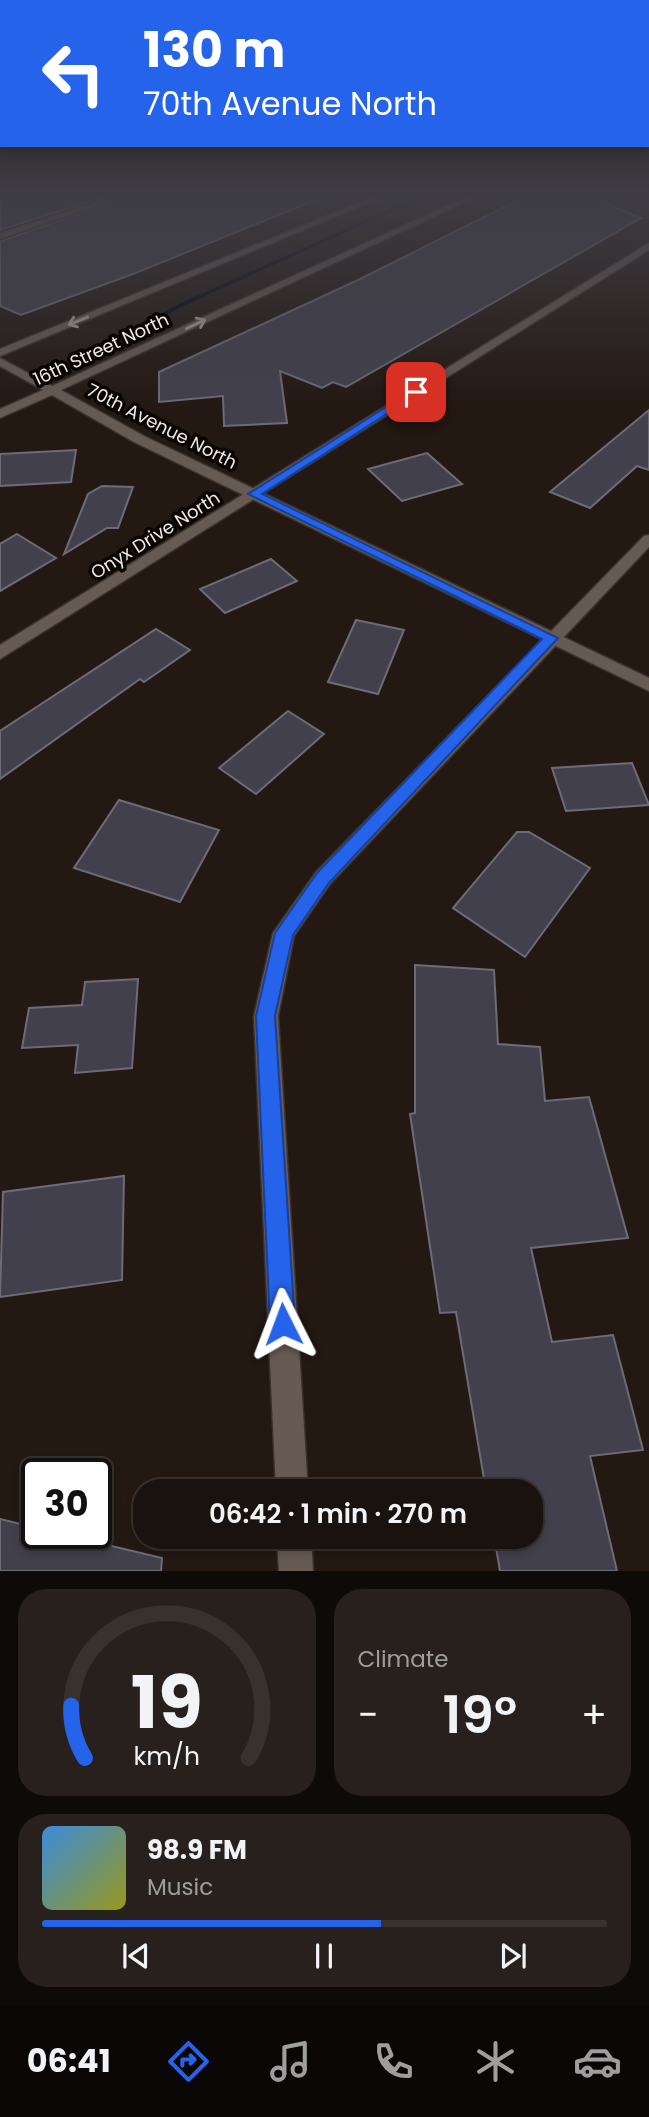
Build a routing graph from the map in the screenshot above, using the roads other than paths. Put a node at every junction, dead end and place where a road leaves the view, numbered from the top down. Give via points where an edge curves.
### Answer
1 (213, 265) edge
2 (323, 265) edge
3 (618, 265) edge
4 (0, 353) edge
5 (0, 362) edge
6 (52, 390) junction
7 (0, 414) edge
8 (253, 494) junction
9 (649, 540) edge
10 (551, 638) junction
11 (0, 653) edge
12 (649, 685) edge
13 (291, 1479) edge
14 (295, 1549) edge
15 (296, 1571) edge

1 -> 4 street, 16th Street North
6 -> 2 street, 16th Street North
3 - 8 street, Onyx Drive North
5 - 6 street, 70th Avenue North
6 - 7 street, 16th Street North
6 - 8 street, 70th Avenue North via 139,439
8 - 10 street, 70th Avenue North
8 - 11 street, Onyx Drive North
9 - 10 street
10 - 12 street, 70th Avenue North
10 - 13 street via 323,878 284,933 266,1016
14 - 15 street

